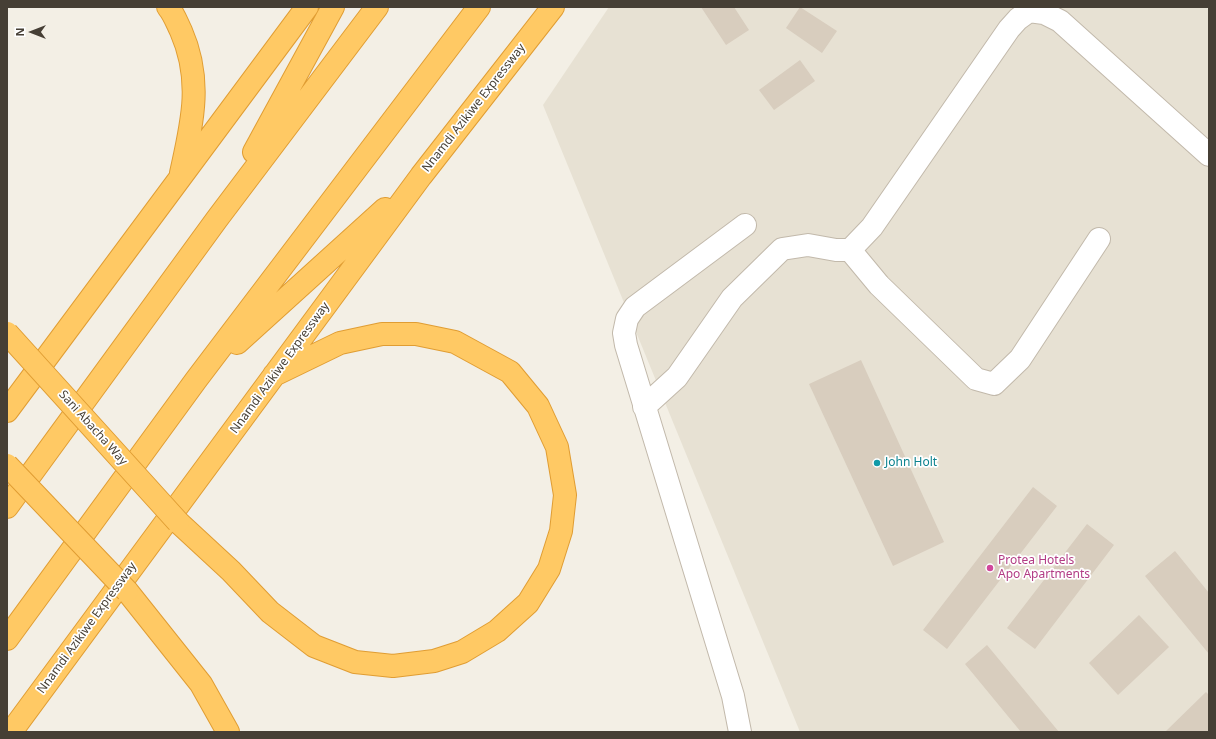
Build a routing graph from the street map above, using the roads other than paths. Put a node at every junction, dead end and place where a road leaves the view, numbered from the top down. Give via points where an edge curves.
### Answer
1 (168, 7) edge
2 (307, 7) edge
3 (334, 7) edge
4 (377, 7) edge
5 (479, 7) edge
6 (553, 7) edge
7 (1209, 154) edge
8 (421, 176) junction
9 (180, 180) junction
10 (217, 219) junction
11 (745, 225) dead end
12 (1099, 238) dead end
13 (850, 250) junction
14 (7, 333) edge
15 (274, 375) junction
16 (196, 380) junction
17 (644, 407) junction
18 (7, 411) edge
19 (7, 465) edge
20 (7, 507) edge
21 (7, 639) edge
22 (11, 732) edge
23 (228, 732) edge
24 (740, 732) edge

1 - 9 highway via 186,42 194,73 194,111
2 - 9 highway
3 - 10 highway
4 - 10 highway
5 - 16 highway
6 - 8 highway, Nnamdi Azikiwe Expressway
7 - 13 street via 1060,21 1044,13 1029,11 1009,29 872,227
8 - 15 highway, Nnamdi Azikiwe Expressway
8 - 16 highway
9 - 18 highway
10 - 20 highway
11 - 17 street via 631,312 624,333
12 - 13 street via 1020,359 994,384 976,379 879,285
13 - 17 street via 808,244 782,250 732,298 677,377
14 - 15 highway, Sani Abacha Way, bridge via 178,522 231,571 270,612 314,646 355,662 393,666 434,661 462,652 497,630 528,603 549,569 562,531 565,495 554,440 538,406 510,372 454,342 416,334 382,334 340,343
15 - 22 highway, Nnamdi Azikiwe Expressway
16 - 21 highway
17 - 24 street via 733,696
19 - 23 highway, bridge via 127,591 201,684

